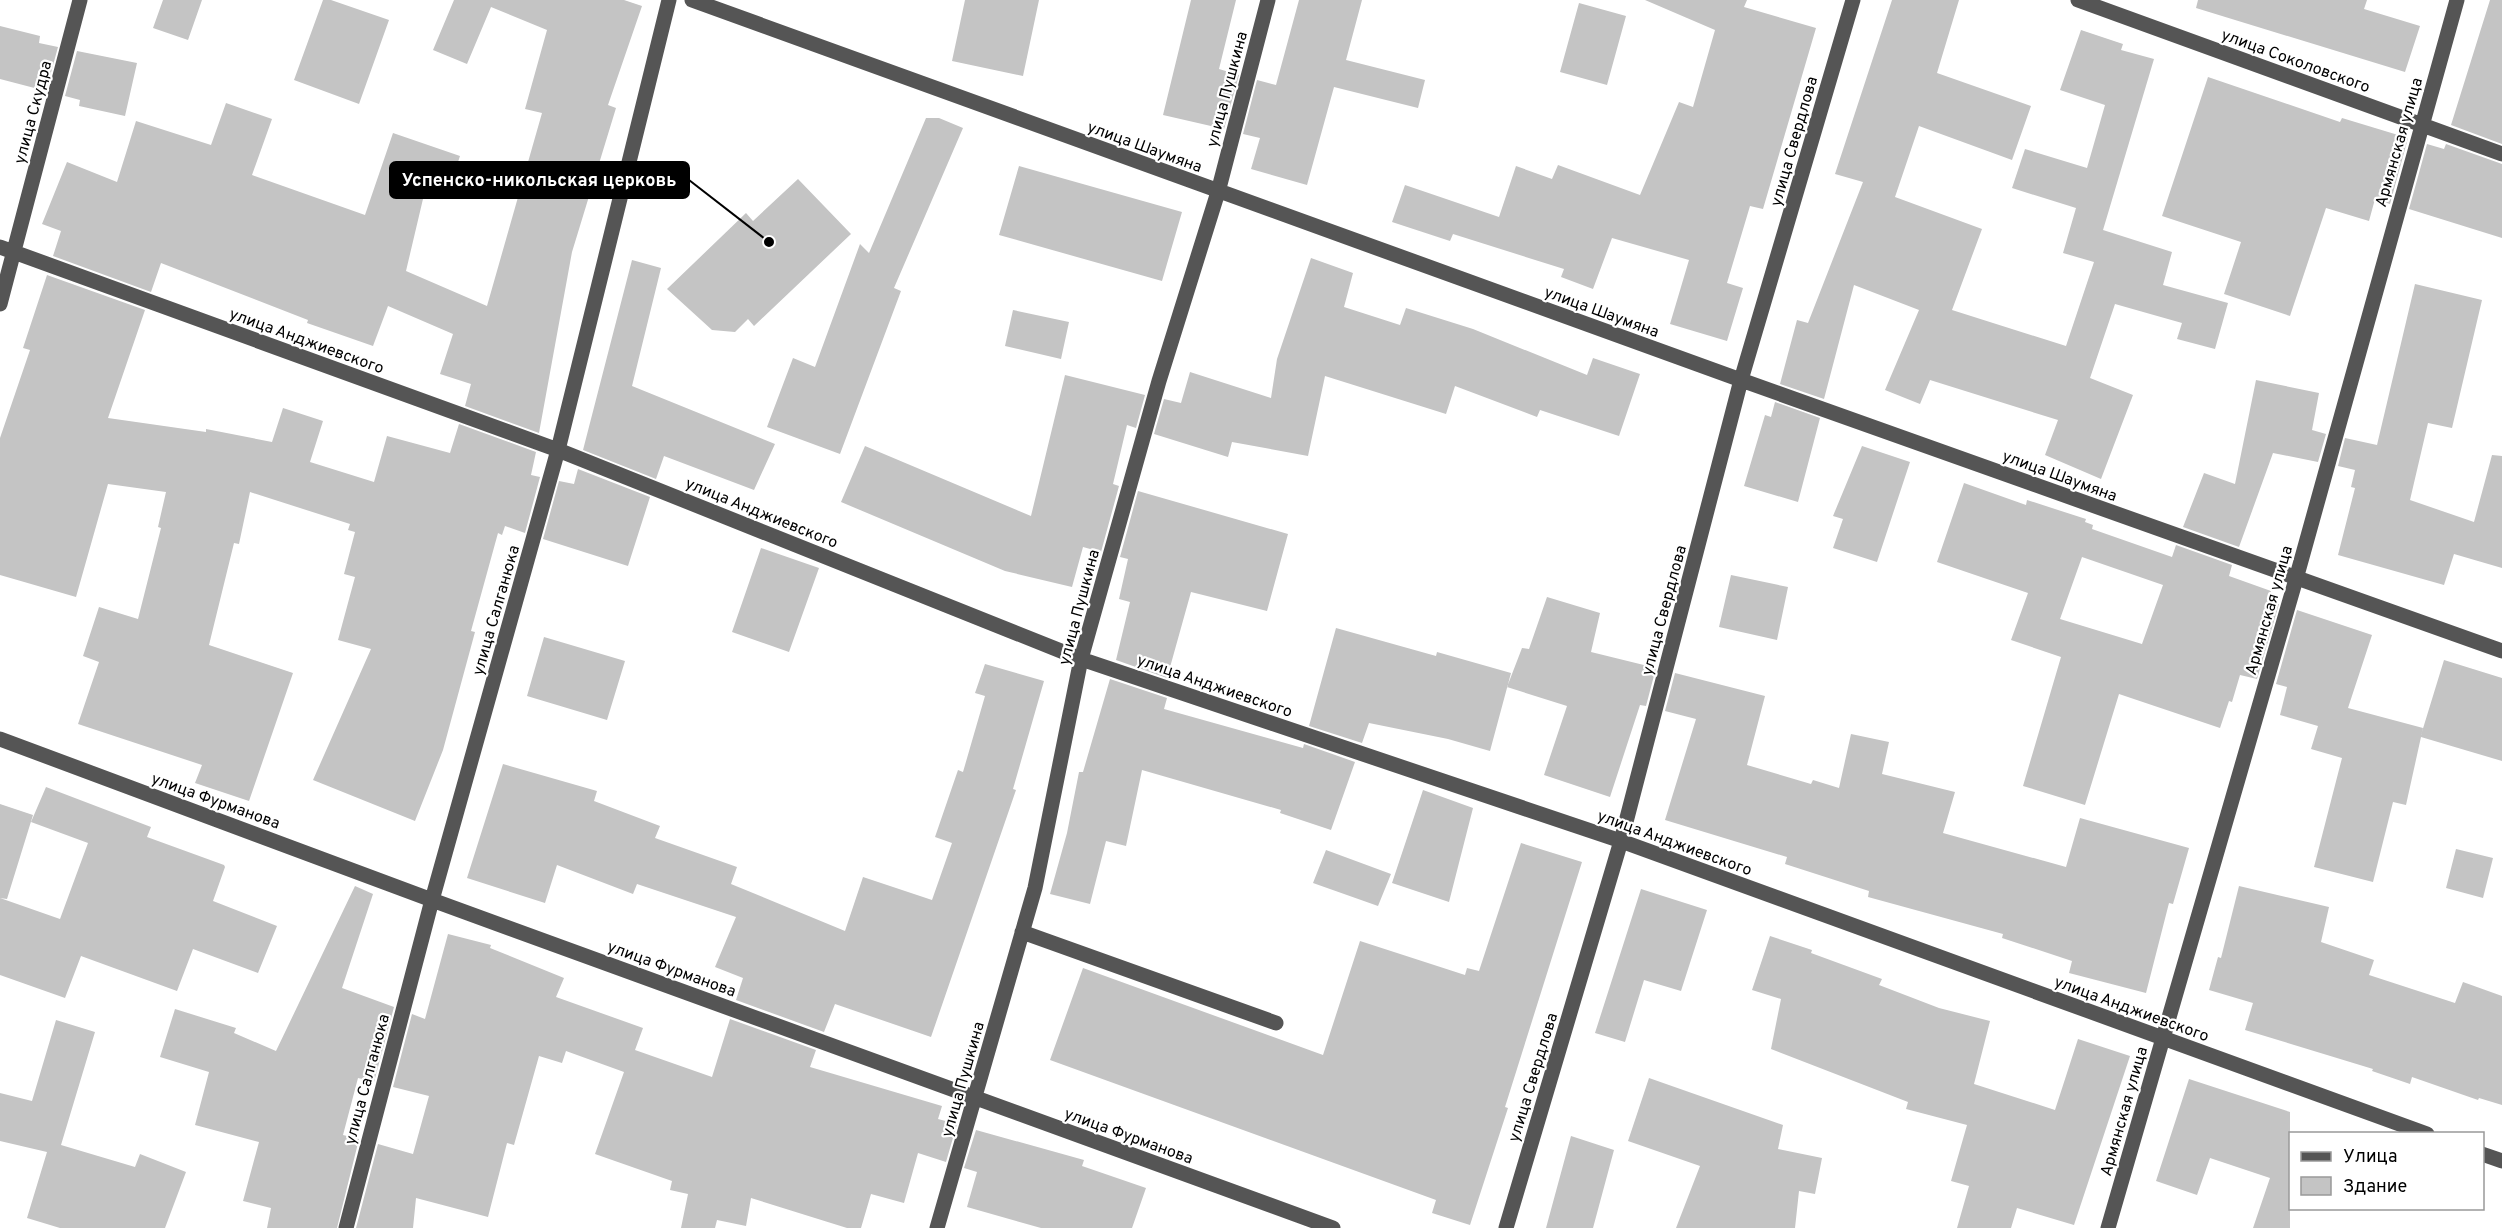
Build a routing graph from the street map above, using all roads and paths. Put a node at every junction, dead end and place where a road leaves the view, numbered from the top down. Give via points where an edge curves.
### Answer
1 (80, 0) edge
2 (669, 0) edge
3 (692, 0) edge
4 (1268, 0) edge
5 (1853, 0) edge
6 (2078, 0) edge
7 (2457, 0) edge
8 (2421, 124) junction
9 (2502, 154) edge
10 (1218, 192) junction
11 (7, 250) edge
12 (0, 304) edge
13 (1742, 380) junction
14 (558, 450) junction
15 (2296, 579) junction
16 (2502, 651) edge
17 (1081, 659) junction
18 (0, 739) edge
19 (1621, 841) junction
20 (432, 900) junction
21 (1022, 932) junction
22 (1276, 1023) dead end
23 (2163, 1038) junction
24 (976, 1098) junction
25 (2422, 1132) edge
26 (2484, 1155) edge
27 (2502, 1161) edge
28 (346, 1228) edge
29 (938, 1228) edge
30 (1333, 1228) edge
31 (1506, 1228) edge
32 (2108, 1228) edge

1 - 11 street, улица Скудра
2 - 14 street, улица Салганюка
3 - 10 street, улица Шаумяна
4 - 10 street, улица Пушкина
5 - 13 street, улица Свердлова
6 - 8 street, улица Соколовского
7 - 8 street, Армянская улица
8 - 9 street, улица Соколовского
8 - 15 street, Армянская улица
10 - 13 street, улица Шаумяна
10 - 17 street, улица Пушкина via 1159,381
11 - 12 street, улица Скудра
11 - 14 street, улица Анджиевского
13 - 15 street, улица Шаумяна
13 - 19 street, улица Свердлова
14 - 17 street, улица Анджиевского
14 - 20 street, улица Салганюка
15 - 16 street, улица Шаумяна
15 - 23 street, Армянская улица
17 - 19 street, улица Анджиевского
17 - 21 street, улица Пушкина via 1035,888
18 - 20 street, улица Фурманова
19 - 23 street, улица Анджиевского
19 - 31 street, улица Свердлова
20 - 24 street, улица Фурманова
20 - 28 street, улица Салганюка
21 - 22 street
21 - 24 street, улица Пушкина
23 - 25 street, улица Анджиевского
23 - 32 street, Армянская улица
24 - 29 street, улица Пушкина
24 - 30 street, улица Фурманова
26 - 27 street

